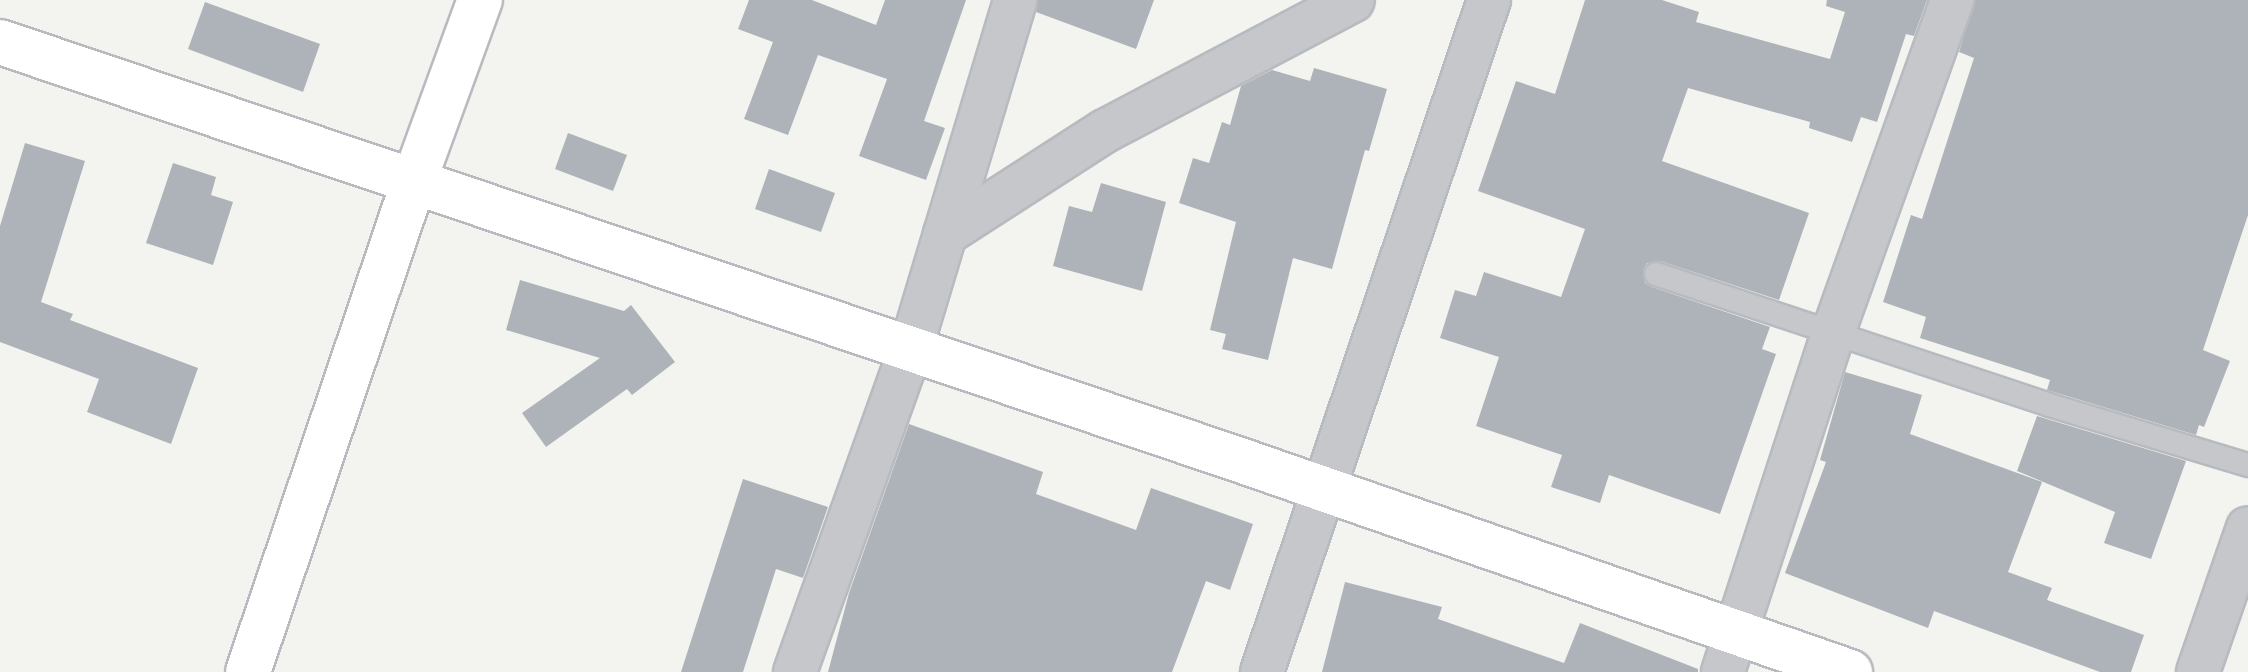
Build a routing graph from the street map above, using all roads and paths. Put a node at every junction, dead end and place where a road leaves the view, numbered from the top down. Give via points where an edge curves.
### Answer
1 (480, 0) edge
2 (1015, 0) edge
3 (1353, 0) edge
4 (1489, 0) edge
5 (1952, 0) edge
6 (0, 42) edge
7 (414, 181) junction
8 (945, 234) junction
9 (1656, 274) dead end
10 (1833, 333) junction
11 (910, 351) junction
12 (2248, 465) edge
13 (1323, 491) junction
14 (2248, 528) edge
15 (1730, 652) edge
16 (248, 672) edge
17 (795, 672) edge
18 (1262, 672) edge
19 (1850, 672) edge
20 (2198, 672) edge

1 - 7 street
2 - 8 street
3 - 8 street via 1105,131
4 - 13 street
5 - 10 street
6 - 7 street
7 - 11 street
7 - 16 street
8 - 11 street
9 - 10 lane
10 - 12 lane
10 - 15 street
11 - 13 street
11 - 17 street
13 - 15 street
13 - 18 street
14 - 20 street
15 - 19 street

